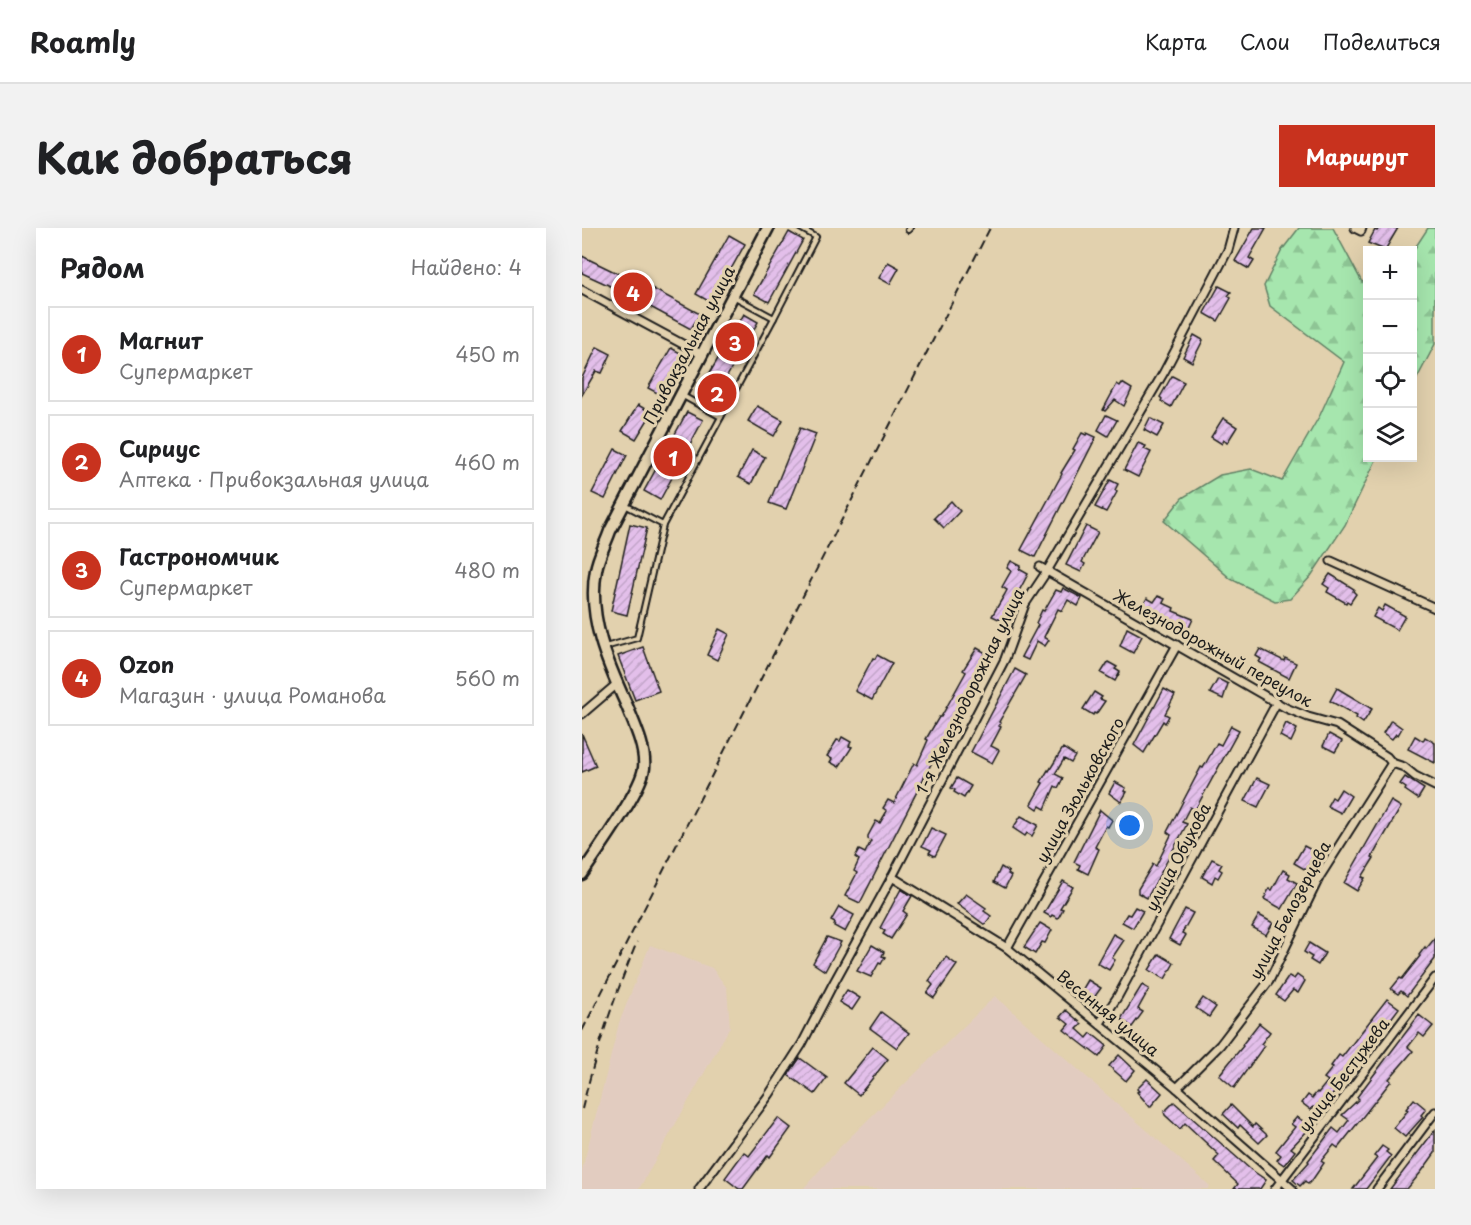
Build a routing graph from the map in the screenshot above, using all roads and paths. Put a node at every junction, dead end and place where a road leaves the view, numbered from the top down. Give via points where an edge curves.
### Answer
1 (768, 228) edge
2 (800, 228) edge
3 (1234, 228) edge
4 (1355, 228) edge
5 (1362, 228) edge
6 (582, 290) edge
7 (732, 296) junction
8 (774, 318) junction
9 (701, 354) junction
10 (680, 394) junction
11 (721, 417) junction
12 (624, 505) junction
13 (663, 525) junction
14 (1331, 561) dead end
15 (1040, 567) dead end
16 (1047, 571) junction
17 (1435, 608) edge
18 (1176, 645) junction
19 (603, 647) junction
20 (617, 684) junction
21 (1277, 702) junction
22 (582, 714) edge
23 (1392, 763) junction
24 (1435, 786) edge
25 (582, 874) edge
26 (892, 877) junction
27 (1007, 948) junction
28 (1435, 978) edge
29 (1100, 1023) junction
30 (1177, 1088) junction
31 (1435, 1112) edge
32 (1282, 1181) junction
33 (699, 1189) edge
34 (1275, 1189) edge
35 (1292, 1189) edge
36 (1377, 1189) edge

1 - 7 main road, Привокзальная улица
2 - 8 lane via 816,237
3 - 16 street, 1-я Железнодорожная улица via 1228,250 1164,372
4 - 5 street
6 - 9 street
7 - 8 lane
7 - 9 main road, Привокзальная улица
8 - 11 lane
9 - 10 main road, Привокзальная улица
10 - 11 lane
10 - 12 main road, Привокзальная улица
11 - 13 lane
12 - 13 lane
12 - 19 main road, Привокзальная улица via 596,569 595,601
13 - 19 lane via 637,638
14 - 17 street
15 - 16 street, Железнодорожный переулок
16 - 18 street, Железнодорожный переулок
16 - 26 street, 1-я Железнодорожная улица via 1025,604 1005,659
18 - 21 street, Железнодорожный переулок
18 - 27 street, улица Зюльковского
19 - 20 main road, Привокзальная улица
20 - 22 street
20 - 25 main road, Привокзальная улица via 640,737 644,767 634,792
21 - 23 street, Железнодорожный переулок via 1337,725
21 - 29 street, улица Обухова
23 - 24 street, Железнодорожный переулок
23 - 30 street, улица Белозерцева via 1320,876 1269,981 1220,1045
26 - 27 street, Весенняя улица
26 - 33 street, 1-я Железнодорожная улица via 793,1059
27 - 29 street, Весенняя улица
28 - 32 street, улица Бестужева
29 - 30 street, Весенняя улица
30 - 32 street, Весенняя улица
31 - 36 street
32 - 34 street, улица Бестужева
32 - 35 street, Весенняя улица

